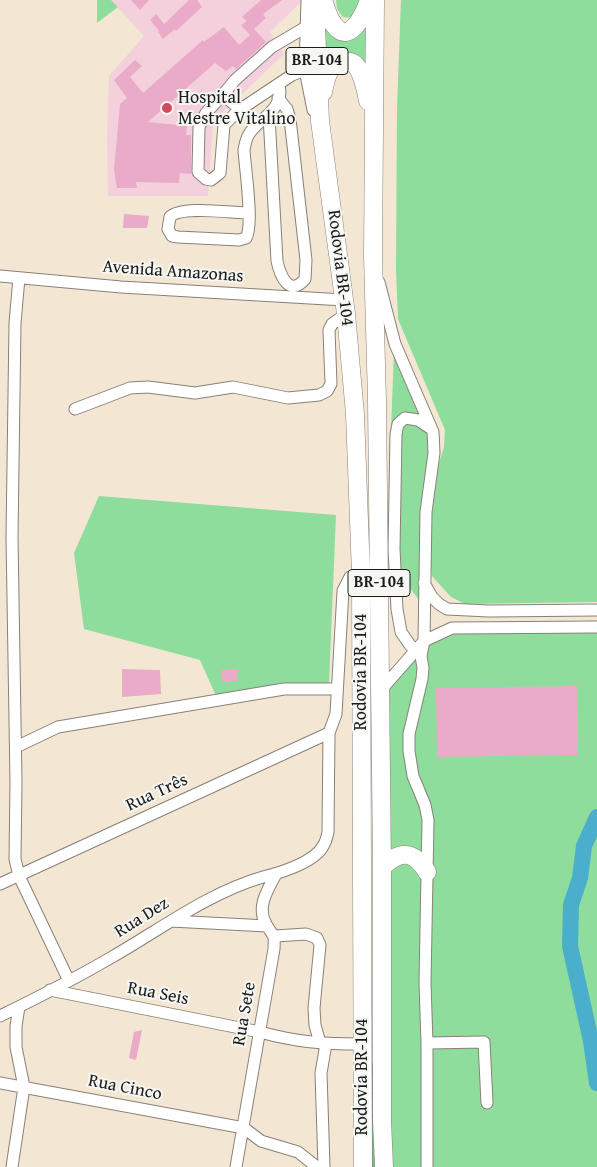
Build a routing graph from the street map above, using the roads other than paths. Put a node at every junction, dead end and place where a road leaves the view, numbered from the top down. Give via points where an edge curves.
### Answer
1 (307, 0) edge
2 (318, 0) edge
3 (323, 0) edge
4 (369, 0) edge
5 (375, 0) edge
6 (306, 27) junction
7 (305, 70) junction
8 (278, 85) junction
9 (226, 91) junction
10 (278, 98) junction
11 (241, 108) junction
12 (206, 114) junction
13 (269, 116) junction
14 (320, 121) junction
15 (374, 124) junction
16 (224, 125) junction
17 (322, 141) junction
18 (249, 214) junction
19 (373, 256) junction
20 (0, 276) edge
21 (19, 278) junction
22 (345, 307) junction
23 (75, 409) dead end
24 (431, 429) junction
25 (361, 574) junction
26 (424, 582) junction
27 (597, 610) edge
28 (597, 627) edge
29 (424, 641) junction
30 (418, 654) junction
31 (337, 689) junction
32 (379, 692) junction
33 (329, 733) junction
34 (16, 746) junction
35 (382, 867) junction
36 (427, 872) junction
37 (276, 874) junction
38 (19, 876) junction
39 (0, 884) edge
40 (172, 921) junction
41 (267, 926) junction
42 (275, 936) junction
43 (69, 981) junction
44 (50, 990) junction
45 (19, 1007) junction
46 (0, 1016) edge
47 (260, 1032) junction
48 (427, 1043) junction
49 (323, 1044) junction
50 (361, 1044) junction
51 (0, 1083) edge
52 (24, 1087) junction
53 (487, 1103) dead end
54 (244, 1128) junction
55 (12, 1167) edge
56 (236, 1167) edge
57 (317, 1167) edge
58 (324, 1167) edge
59 (363, 1167) edge
60 (384, 1167) edge
61 (427, 1167) edge

1 - 6 street
2 - 14 highway, Rodovia BR-104 / BR-104
3 - 4 highway via 333,25 344,32 356,26
5 - 15 highway, Rodovia BR-104 / BR-104
6 - 7 street
6 - 9 street via 272,47
7 - 8 street
7 - 17 street
8 - 10 street
8 - 11 street
9 - 11 street via 228,99
9 - 12 street
10 - 13 street
10 - 13 street via 287,109 290,120 306,260 305,279 296,286 285,282 277,260
11 - 16 street
12 - 16 street
12 - 16 street via 199,127 198,168 206,179 220,173
13 - 18 street via 248,135 245,145
14 - 15 highway via 329,71 336,64 348,61 356,65 360,74
14 - 17 highway, Rodovia BR-104 / BR-104
15 - 19 highway, Rodovia BR-104 / BR-104
17 - 22 highway, Rodovia BR-104 / BR-104
18 - 18 street via 249,232 242,240 178,237 172,236 168,229 170,217 177,212
19 - 24 street via 391,330
19 - 32 highway, Rodovia BR-104 / BR-104
20 - 21 street, Avenida Amazonas
21 - 22 street, Avenida Amazonas
21 - 34 street via 15,323 12,537
22 - 23 street via 329,330 331,384 319,395 288,398 234,387 195,392 138,387 120,390
22 - 25 highway, Rodovia BR-104 / BR-104 via 355,414
24 - 26 street via 435,446 426,512
24 - 30 street via 422,422 405,418 398,424 396,434 394,525 397,609 401,632
25 - 31 street via 350,577 343,591
25 - 50 highway, Rodovia BR-104 / BR-104
26 - 27 street via 432,597 447,609
26 - 29 street
28 - 29 street via 452,628
29 - 30 street
30 - 32 street
30 - 36 street via 423,668 422,679 409,734 409,751 413,776 426,811
31 - 33 street via 336,714
31 - 34 street via 284,690 58,727
32 - 35 highway, Rodovia BR-104 / BR-104
33 - 37 street, Rua Dez via 328,832 323,847 307,860
33 - 38 street, Rua Três
34 - 38 street via 14,858
35 - 36 highway via 395,856 406,854 419,861
35 - 60 highway, Rodovia BR-104 / BR-104
36 - 48 street
37 - 40 street, Rua Dez via 236,886
37 - 41 street via 262,904
38 - 39 street, Rua Três
38 - 43 street
40 - 41 street
40 - 43 street, Rua Dez
41 - 42 street
42 - 47 street, Rua Sete
42 - 49 street via 306,934 318,938 320,956 314,1008 315,1025
43 - 44 street, Rua Dez
44 - 45 street, Rua Dez
44 - 47 street, Rua Seis
45 - 46 street, Rua Dez
45 - 52 street via 16,1047
47 - 49 street, Rua Seis
47 - 54 street, Rua Sete
48 - 53 street via 484,1042
48 - 61 street
49 - 50 street, Rua Seis
49 - 58 street via 320,1073
50 - 59 highway, Rodovia BR-104 / BR-104
51 - 52 street, Rua Cinco
52 - 54 street, Rua Cinco
52 - 55 street
54 - 56 street, Rua Sete
54 - 57 street via 260,1141 298,1152

